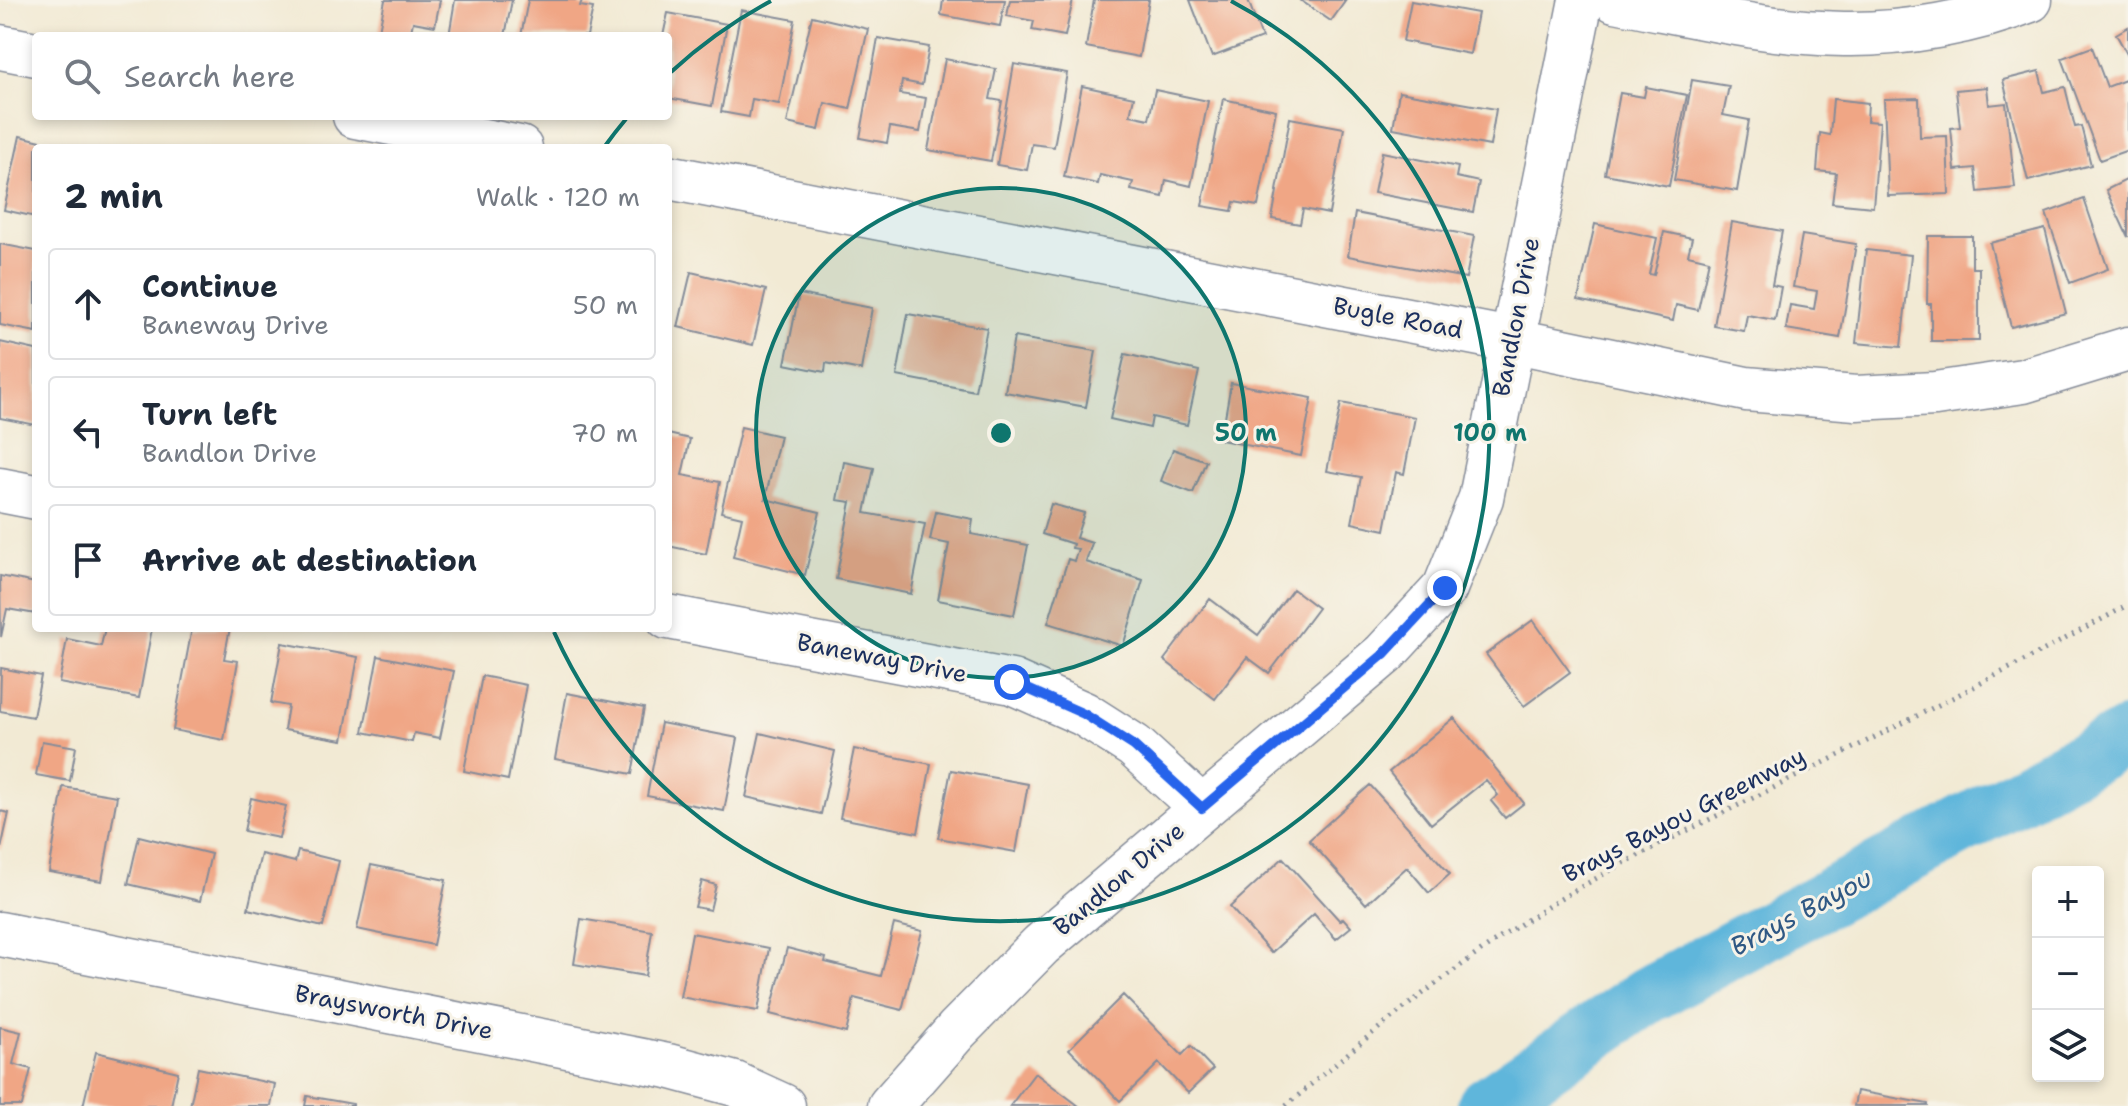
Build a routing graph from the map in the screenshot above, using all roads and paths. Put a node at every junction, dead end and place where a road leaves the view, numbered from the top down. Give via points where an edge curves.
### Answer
1 (1581, 0) edge
2 (1615, 0) edge
3 (2030, 0) edge
4 (0, 47) edge
5 (32, 53) edge
6 (376, 120) edge
7 (499, 144) edge
8 (672, 178) edge
9 (1511, 340) junction
10 (2128, 349) edge
11 (0, 490) edge
12 (32, 496) edge
13 (2128, 605) edge
14 (672, 618) edge
15 (1202, 808) junction
16 (0, 934) edge
17 (783, 1106) edge
18 (890, 1106) edge
19 (1286, 1106) edge

1 - 9 street, Bandlon Drive
2 - 3 street via 1761,28 1846,34 1924,28
4 - 5 street
6 - 7 street
8 - 9 street, Bugle Road
9 - 10 street, Bugle Road via 1746,389 1856,398 1935,394 2023,381
9 - 15 street, Bandlon Drive via 1481,498 1445,588 1384,654
11 - 12 street
13 - 19 path, Brays Bayou Greenway via 1552,904 1415,999
14 - 15 street, Baneway Drive via 1012,682 1084,714 1134,746
15 - 18 street, Bandlon Drive via 1041,945
16 - 17 street, Braysworth Drive via 668,1066 735,1084

